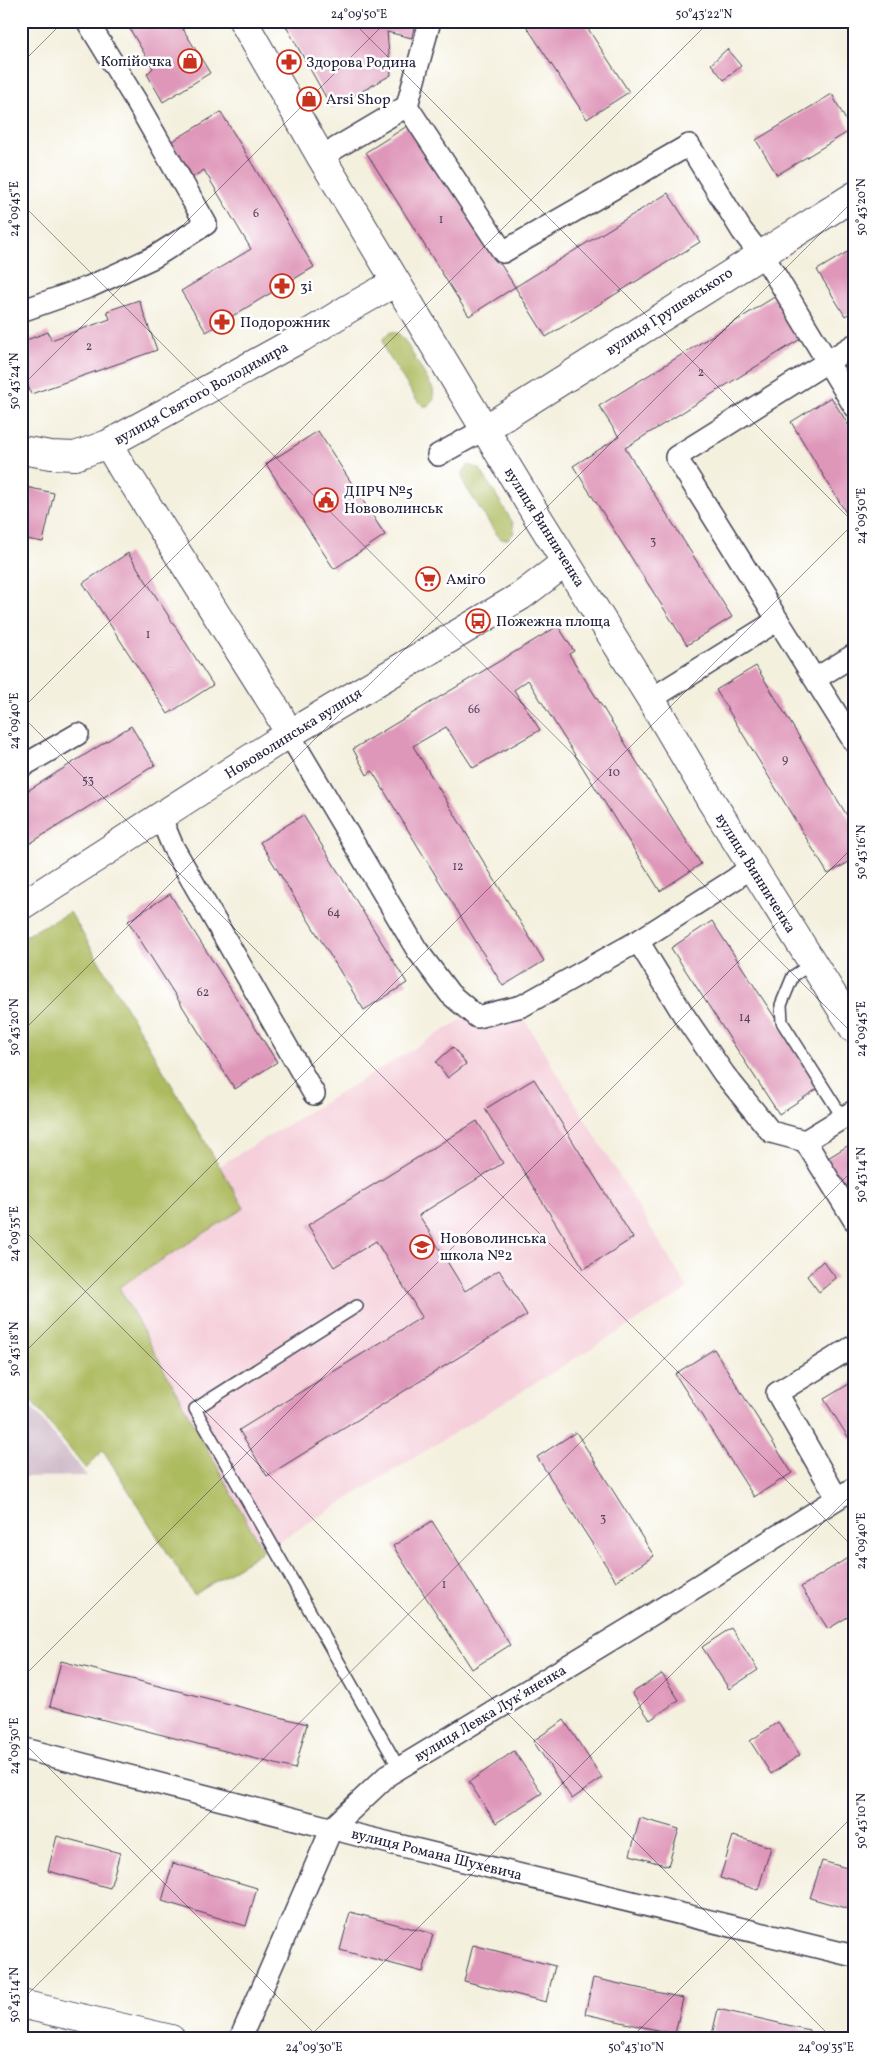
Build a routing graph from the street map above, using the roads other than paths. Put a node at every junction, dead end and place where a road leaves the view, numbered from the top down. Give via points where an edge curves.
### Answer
1 (87, 21) edge
2 (242, 21) edge
3 (430, 21) edge
4 (407, 106) junction
5 (321, 156) junction
6 (854, 196) edge
7 (759, 254) junction
8 (396, 282) junction
9 (21, 311) edge
10 (854, 346) edge
11 (827, 362) junction
12 (854, 406) edge
13 (484, 429) junction
14 (108, 444) junction
15 (21, 450) edge
16 (438, 455) dead end
17 (566, 562) junction
18 (778, 620) junction
19 (854, 655) edge
20 (815, 679) junction
21 (651, 699) junction
22 (78, 734) dead end
23 (289, 734) junction
24 (854, 742) edge
25 (21, 766) edge
26 (160, 816) junction
27 (752, 866) junction
28 (21, 906) edge
29 (638, 941) junction
30 (813, 963) junction
31 (854, 1029) edge
32 (314, 1094) dead end
33 (848, 1114) edge
34 (805, 1141) junction
35 (854, 1220) edge
36 (357, 1306) dead end
37 (854, 1346) edge
38 (845, 1493) edge
39 (21, 1748) edge
40 (399, 1768) junction
41 (332, 1828) junction
42 (854, 1956) edge
43 (21, 2004) edge
44 (171, 2039) edge
45 (240, 2039) edge

1 - 9 street via 206,224 154,257 89,287
2 - 5 street, вулиця Винниченка
3 - 4 street
4 - 5 street
4 - 7 street via 503,252 689,145
5 - 8 street, вулиця Винниченка
6 - 7 street, вулиця Грушевського
7 - 11 street via 771,268
7 - 13 street, вулиця Грушевського
8 - 13 street, вулиця Винниченка
8 - 14 street, вулиця Святого Володимира
10 - 11 street
11 - 12 street
11 - 18 street via 676,457
13 - 16 street
13 - 17 street, вулиця Винниченка
14 - 15 street, вулиця Святого Володимира via 76,456
14 - 23 street
17 - 21 street, вулиця Винниченка
17 - 23 street, Нововолинська вулиця via 521,596
18 - 20 street
18 - 21 street
19 - 20 street
20 - 24 street
21 - 27 street, вулиця Винниченка
22 - 25 street
23 - 26 street, Нововолинська вулиця
23 - 29 street via 417,950 450,994 477,1017 522,1006
26 - 28 street, Нововолинська вулиця
26 - 32 street via 173,847
27 - 29 street
27 - 30 street, вулиця Винниченка
29 - 34 street via 724,1074 771,1132
30 - 31 street, вулиця Винниченка
30 - 33 lane via 793,976 781,1005 782,1022
33 - 34 street
34 - 35 street
36 - 40 lane via 195,1409
37 - 38 street via 777,1393
38 - 40 street, вулиця Левка Лукʼяненка
39 - 41 street, вулиця Романа Шухевича
40 - 41 street, вулиця Левка Лукʼяненка
41 - 42 street, вулиця Романа Шухевича
41 - 45 street, вулиця Левка Лукʼяненка
43 - 44 street

